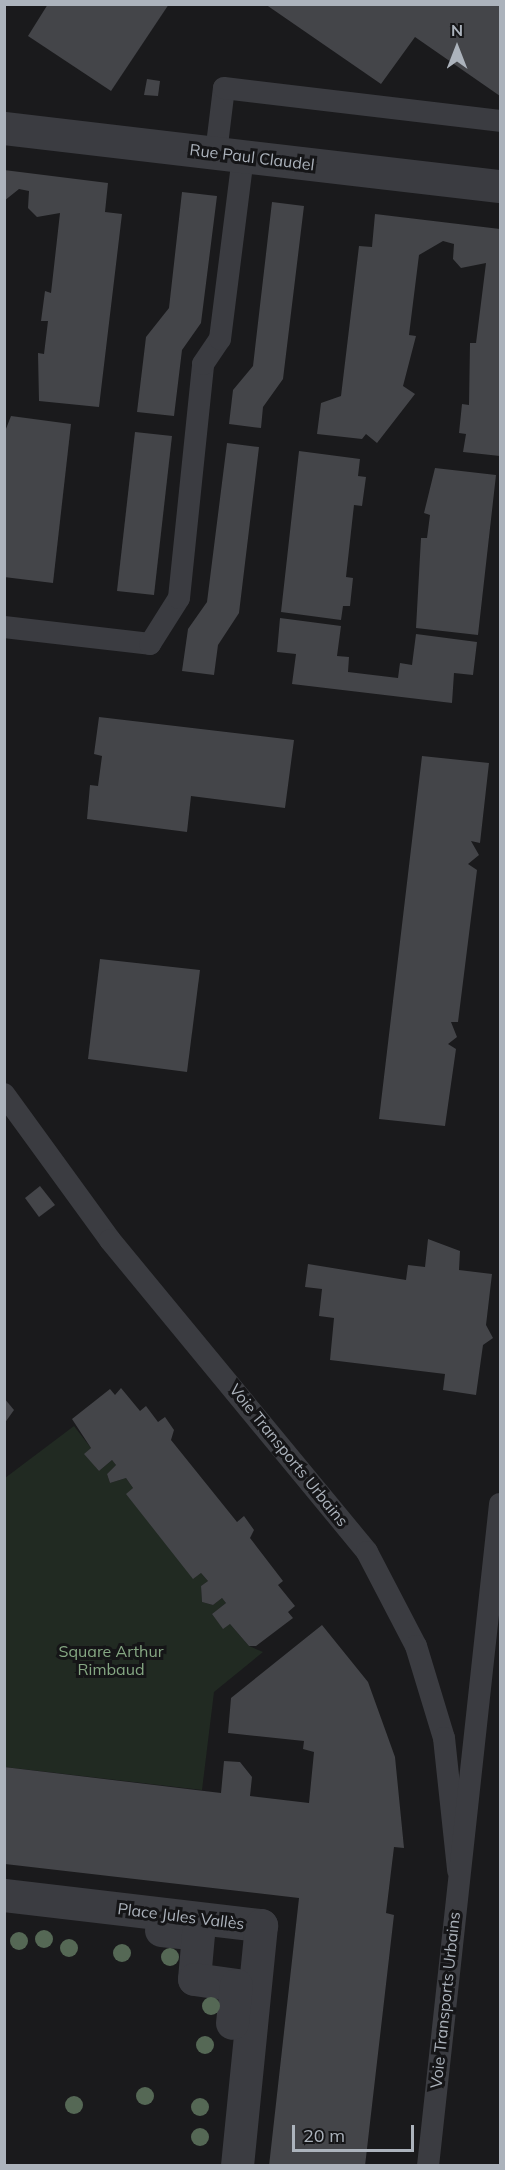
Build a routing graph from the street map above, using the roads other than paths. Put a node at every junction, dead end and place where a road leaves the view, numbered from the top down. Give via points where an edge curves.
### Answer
1 (501, 121) edge
2 (4, 128) edge
3 (230, 155) junction
4 (501, 186) edge
5 (4, 627) edge
6 (4, 1094) edge
7 (501, 1504) edge
8 (458, 1870) junction
9 (4, 1895) edge
10 (4, 1913) edge
11 (215, 2166) edge
12 (237, 2166) edge
13 (428, 2166) edge

1 - 3 lane via 224,88
2 - 3 street, Rue Paul Claudel
3 - 4 street, Rue Paul Claudel
3 - 5 lane via 220,339 203,364 179,598 150,644
6 - 8 lane, Voie Transports Urbains via 111,1240 367,1552 416,1646 444,1738
7 - 8 lane, Voie Transports Urbains
8 - 13 lane, Voie Transports Urbains
9 - 12 street, Place Jules Vallès via 261,1925
10 - 11 street, Place Jules Vallès via 198,1934 194,1979 237,1984

